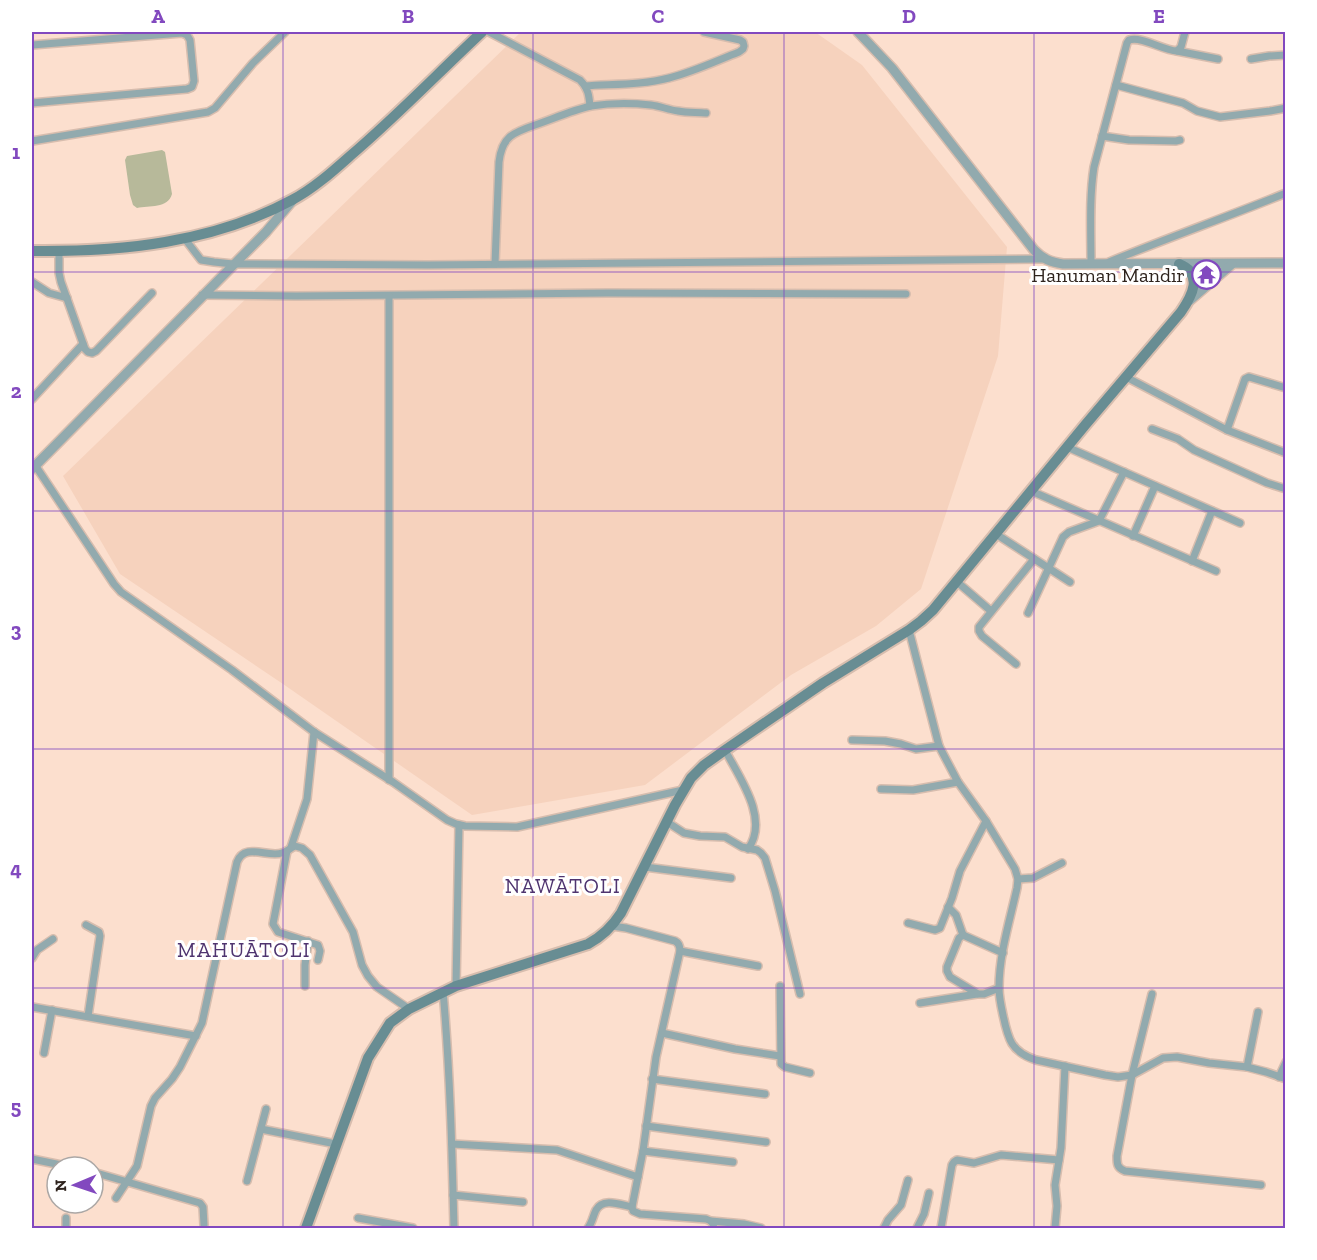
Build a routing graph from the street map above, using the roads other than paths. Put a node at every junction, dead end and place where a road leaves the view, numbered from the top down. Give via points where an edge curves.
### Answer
1 (285, 32) edge
2 (482, 32) edge
3 (489, 32) edge
4 (704, 32) edge
5 (858, 32) edge
6 (1185, 32) edge
7 (32, 45) edge
8 (1177, 51) junction
9 (1286, 55) edge
10 (1218, 59) dead end
11 (1251, 59) dead end
12 (1116, 85) junction
13 (585, 86) junction
14 (32, 103) edge
15 (590, 106) junction
16 (1286, 108) edge
17 (706, 113) dead end
18 (1102, 136) junction
19 (1180, 140) dead end
20 (32, 141) edge
21 (1286, 193) edge
22 (294, 200) junction
23 (185, 238) junction
24 (32, 251) edge
25 (59, 251) junction
26 (1043, 259) junction
27 (1286, 263) edge
28 (233, 264) junction
29 (495, 264) junction
30 (1091, 264) junction
31 (1103, 264) junction
32 (1179, 264) junction
33 (1232, 264) junction
34 (32, 282) edge
35 (152, 293) dead end
36 (906, 294) dead end
37 (202, 295) junction
38 (389, 296) junction
39 (67, 298) junction
40 (1188, 302) junction
41 (83, 344) junction
42 (1126, 376) junction
43 (1286, 388) edge
44 (32, 399) edge
45 (1152, 429) dead end
46 (1227, 430) junction
47 (1067, 447) junction
48 (1286, 453) edge
49 (34, 467) edge
50 (1124, 472) junction
51 (1155, 486) junction
52 (1286, 489) edge
53 (1031, 491) junction
54 (1212, 511) junction
55 (1099, 521) junction
56 (1240, 523) dead end
57 (996, 534) junction
58 (1133, 536) junction
59 (1034, 559) junction
60 (1192, 561) junction
61 (1048, 568) junction
62 (1216, 571) dead end
63 (956, 581) junction
64 (1070, 582) dead end
65 (991, 611) junction
66 (1028, 613) dead end
67 (909, 630) junction
68 (1016, 664) dead end
69 (314, 732) junction
70 (852, 740) dead end
71 (939, 746) junction
72 (725, 750) junction
73 (389, 780) junction
74 (958, 782) junction
75 (881, 789) dead end
76 (683, 790) junction
77 (986, 821) junction
78 (667, 822) junction
79 (459, 825) junction
80 (289, 849) junction
81 (747, 849) junction
82 (1062, 863) dead end
83 (645, 867) junction
84 (731, 878) dead end
85 (1018, 879) junction
86 (948, 907) junction
87 (908, 923) dead end
88 (86, 926) dead end
89 (612, 926) junction
90 (963, 935) junction
91 (53, 939) dead end
92 (308, 941) junction
93 (680, 951) junction
94 (1003, 953) junction
95 (32, 958) edge
96 (318, 960) dead end
97 (759, 966) dead end
98 (305, 986) dead end
99 (456, 986) junction
100 (780, 987) dead end
101 (999, 988) junction
102 (443, 991) junction
103 (800, 994) dead end
104 (978, 994) junction
105 (1152, 994) dead end
106 (920, 1003) dead end
107 (32, 1007) edge
108 (409, 1009) junction
109 (52, 1010) junction
110 (1258, 1012) dead end
111 (88, 1016) junction
112 (662, 1033) junction
113 (196, 1036) junction
114 (44, 1053) dead end
115 (780, 1056) junction
116 (1286, 1062) edge
117 (1065, 1066) junction
118 (1247, 1067) junction
119 (810, 1073) dead end
120 (1132, 1075) junction
121 (1282, 1078) edge
122 (652, 1079) junction
123 (765, 1094) dead end
124 (266, 1109) dead end
125 (646, 1126) junction
126 (261, 1129) junction
127 (766, 1142) dead end
128 (336, 1144) junction
129 (452, 1144) junction
130 (643, 1151) junction
131 (1059, 1160) junction
132 (733, 1162) dead end
133 (105, 1176) edge
134 (638, 1177) junction
135 (908, 1180) dead end
136 (247, 1181) dead end
137 (127, 1182) junction
138 (1261, 1185) dead end
139 (929, 1193) dead end
140 (453, 1195) junction
141 (116, 1198) dead end
142 (523, 1202) dead end
143 (632, 1207) junction
144 (66, 1218) dead end
145 (358, 1218) dead end
146 (711, 1221) junction
147 (204, 1225) dead end
148 (66, 1228) edge
149 (306, 1228) edge
150 (413, 1228) edge
151 (454, 1228) edge
152 (588, 1228) edge
153 (714, 1228) edge
154 (756, 1228) edge
155 (884, 1228) edge
156 (917, 1228) edge
157 (941, 1228) edge
158 (1055, 1228) edge

1 - 20 street via 208,112
2 - 22 main road via 368,141
3 - 13 street via 569,73
4 - 13 street via 740,40 743,49 666,79
5 - 26 street via 892,68
6 - 8 street
7 - 14 street via 182,33 190,40 194,81 187,89
8 - 10 street
8 - 12 street via 1132,38 1127,43
9 - 11 street
12 - 16 street via 1220,117
12 - 18 street
13 - 15 street
15 - 17 street via 651,105
15 - 29 street via 518,131 503,143
18 - 19 street
18 - 30 street via 1092,183
21 - 31 street
22 - 23 main road via 234,226
22 - 28 street
23 - 25 main road
23 - 28 street via 201,260
24 - 25 main road
25 - 39 street via 59,273
26 - 29 street
26 - 30 street via 1052,263
27 - 33 street
28 - 29 street
28 - 37 street
30 - 31 street
31 - 32 street
32 - 33 street
32 - 40 main road via 1189,269 1194,280
33 - 40 street
34 - 39 street
35 - 41 street via 96,351 88,352
36 - 38 street
37 - 38 street
37 - 49 street
38 - 73 street
39 - 41 street
40 - 42 main road
41 - 44 street
42 - 46 street
42 - 47 main road
43 - 46 street via 1245,379
45 - 52 street
46 - 48 street
47 - 50 street
47 - 53 main road
49 - 69 street via 121,592
50 - 51 street
50 - 55 street
51 - 54 street
51 - 58 street
53 - 55 street
53 - 57 main road
54 - 56 street
54 - 60 street
55 - 58 street
55 - 61 street via 1063,537
57 - 59 street
57 - 63 main road
58 - 60 street
59 - 61 street
59 - 65 street
60 - 62 street
61 - 64 street
61 - 66 street
63 - 65 street
63 - 67 main road via 933,610
65 - 68 street via 979,631
67 - 71 street
67 - 72 main road
69 - 73 street
69 - 80 street via 307,799
70 - 71 street via 885,741 916,749
71 - 74 street
72 - 76 main road via 704,765
72 - 81 street via 754,808 753,838
73 - 79 street
74 - 75 street via 913,790
74 - 77 street
76 - 78 main road
76 - 79 street via 517,828
77 - 85 street
77 - 86 street via 960,871
78 - 81 street via 684,833 725,837
78 - 83 main road
79 - 99 street
80 - 92 street via 273,924 278,932
80 - 108 street via 298,846 310,855 353,932 368,976
80 - 113 street via 279,854 247,852 239,857
81 - 103 street via 758,850 765,858
82 - 85 street via 1033,878
83 - 84 street
83 - 89 main road
85 - 94 street
86 - 87 street via 938,930
86 - 90 street via 956,915
88 - 111 street via 100,936
89 - 93 street via 675,941
89 - 99 main road via 588,944
90 - 94 street
90 - 104 street via 947,971
91 - 95 street
92 - 96 street via 320,948
92 - 98 street
93 - 97 street
93 - 112 street
94 - 101 street
99 - 102 main road
100 - 115 street
101 - 104 street
101 - 117 street via 1006,1032 1015,1049 1025,1057
102 - 108 main road
102 - 129 street
104 - 106 street
105 - 120 street
107 - 109 street
108 - 128 main road via 390,1023 368,1058
109 - 111 street
109 - 114 street
110 - 118 street
111 - 113 street
112 - 115 street
112 - 122 street
113 - 137 street via 176,1073 151,1106 137,1166
115 - 119 street via 783,1066
116 - 121 street
117 - 120 street via 1118,1077
117 - 131 street
118 - 120 street via 1167,1058
118 - 121 street
120 - 138 street via 1117,1156 1120,1169
122 - 123 street
122 - 125 street
124 - 126 street
125 - 127 street
125 - 130 street
126 - 128 street
126 - 136 street
128 - 149 main road
129 - 134 street via 557,1150
129 - 140 street
130 - 132 street
130 - 134 street
131 - 157 street via 1001,1155 974,1163 954,1161
131 - 158 street
133 - 137 street
134 - 143 street
135 - 155 street via 901,1205
137 - 141 street
137 - 147 street via 200,1203
139 - 156 street
140 - 142 street
140 - 151 street
143 - 146 street via 640,1214
143 - 152 street via 604,1203
144 - 148 street
145 - 150 street
146 - 153 street
146 - 154 street

